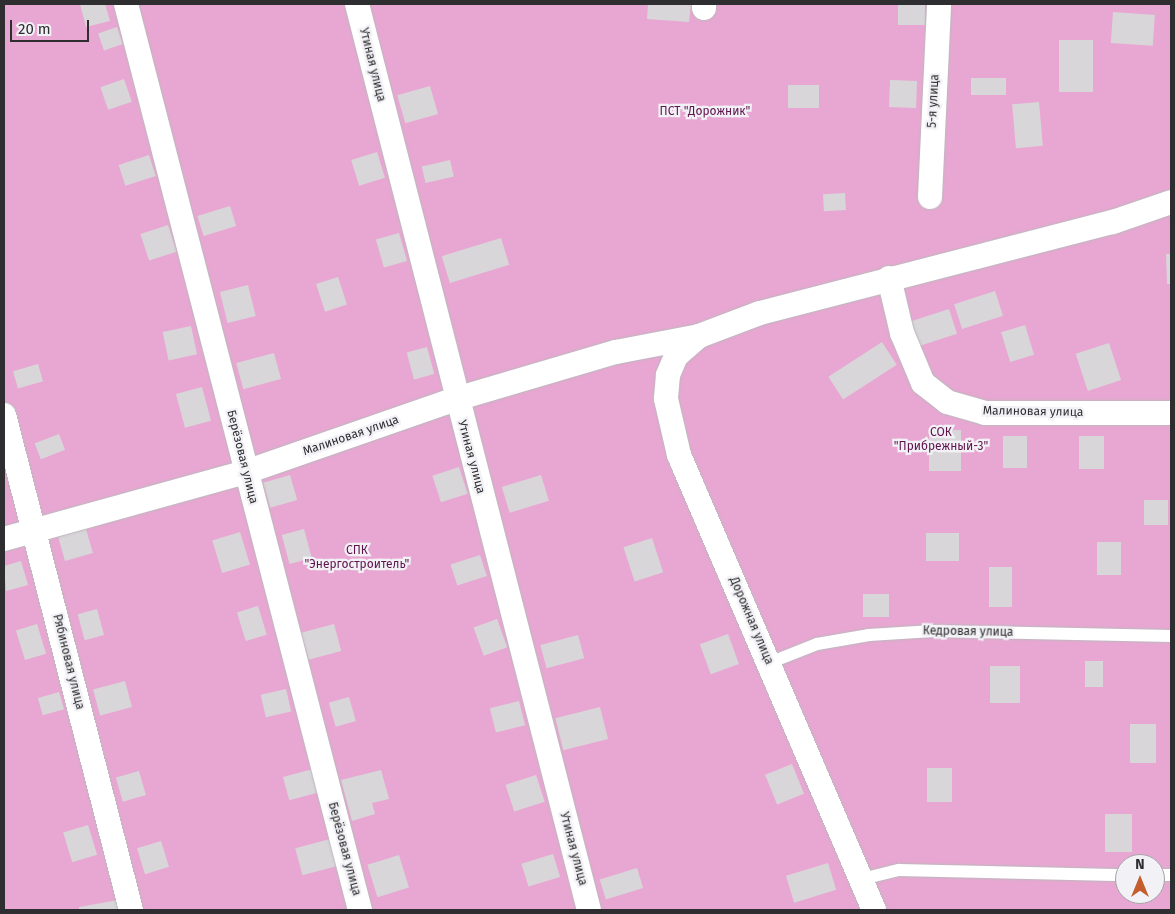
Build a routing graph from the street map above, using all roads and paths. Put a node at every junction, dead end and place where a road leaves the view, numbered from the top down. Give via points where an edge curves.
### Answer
1 (126, 4) edge
2 (357, 4) edge
3 (939, 4) edge
4 (930, 197) dead end
5 (1171, 202) edge
6 (889, 278) junction
7 (699, 336) junction
8 (456, 399) junction
9 (1171, 413) edge
10 (4, 415) edge
11 (246, 472) junction
12 (35, 531) junction
13 (4, 539) edge
14 (1171, 636) edge
15 (769, 663) junction
16 (1115, 875) edge
17 (862, 878) junction
18 (132, 910) edge
19 (360, 910) edge
20 (589, 910) edge
21 (874, 910) edge

1 - 11 street, Берёзовая улица
2 - 8 street, Утиная улица
3 - 4 street, 5-я улица
5 - 6 street via 1113,222
6 - 7 street via 760,313
6 - 9 street, Малиновая улица via 902,333 923,383 947,402 985,413
7 - 8 street, Малиновая улица via 616,352
7 - 15 street, Дорожная улица via 676,356 668,375 666,398 670,423 679,455
8 - 11 street, Малиновая улица
8 - 20 street, Утиная улица
10 - 12 street, Рябиновая улица
11 - 12 street, Малиновая улица
11 - 19 street, Берёзовая улица
12 - 13 street, Малиновая улица
12 - 18 street, Рябиновая улица
14 - 15 lane, Кедровая улица via 933,630 816,644
15 - 17 street, Дорожная улица
16 - 17 lane via 898,870
17 - 21 street, Дорожная улица

